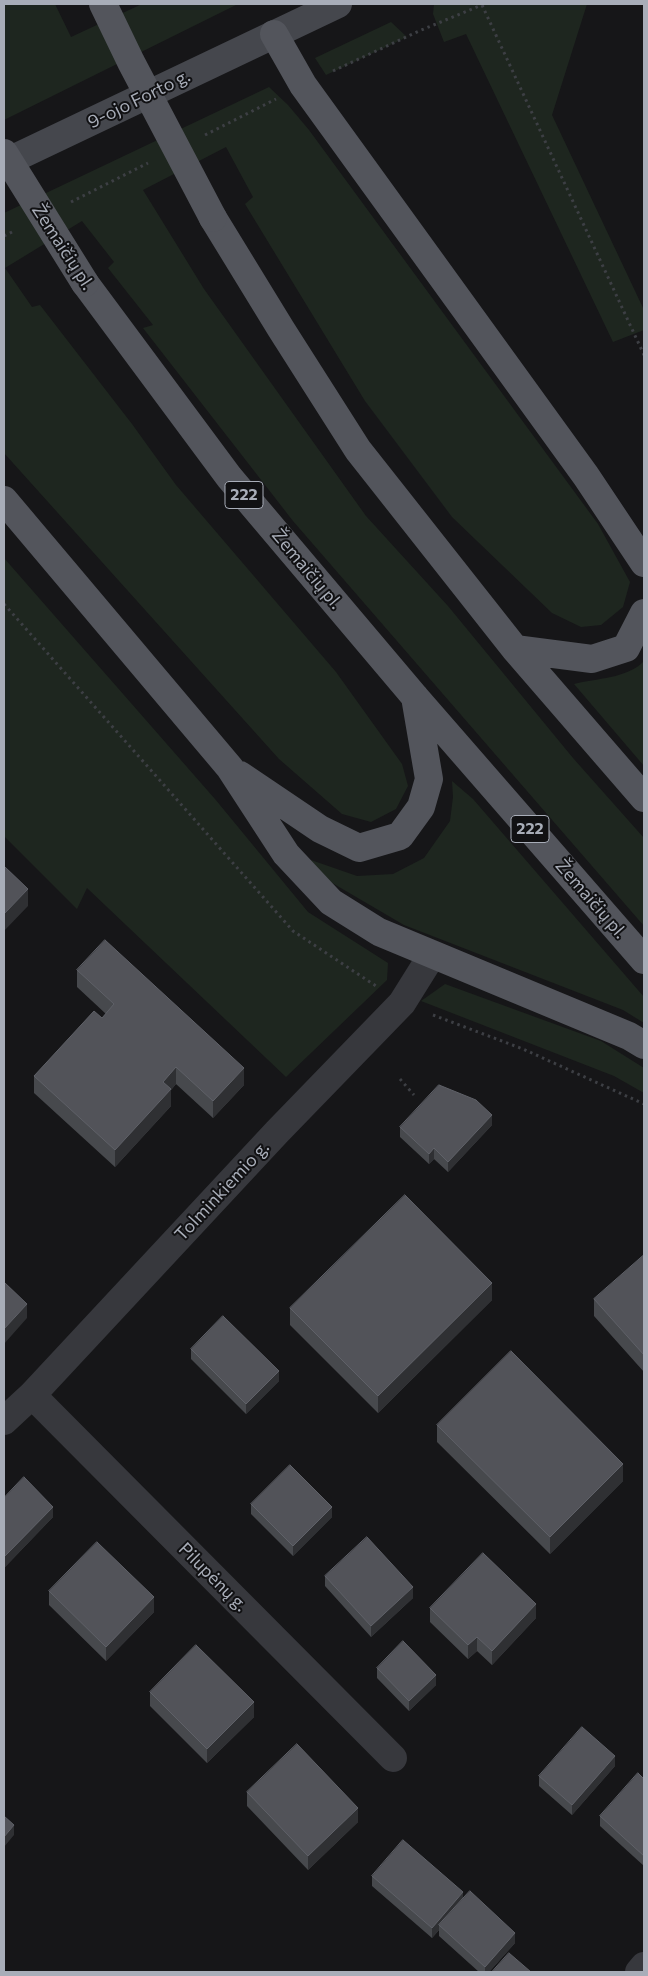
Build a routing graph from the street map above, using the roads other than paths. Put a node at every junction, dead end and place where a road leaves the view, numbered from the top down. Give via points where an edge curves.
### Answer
1 (103, 4) edge
2 (338, 4) edge
3 (274, 34) junction
4 (4, 153) edge
5 (4, 163) edge
6 (4, 500) edge
7 (643, 566) edge
8 (644, 613) edge
9 (515, 649) junction
10 (415, 697) junction
11 (230, 768) junction
12 (644, 798) edge
13 (432, 955) junction
14 (644, 960) edge
15 (644, 1045) edge
16 (32, 1395) junction
17 (4, 1421) edge
18 (393, 1758) dead end
19 (644, 1966) edge
20 (639, 1972) edge

1 - 9 main road, bridge via 213,218 358,450
2 - 3 main road, 9-ojo Forto g.
3 - 5 main road, 9-ojo Forto g.
3 - 7 main road via 303,85 586,476
4 - 10 main road, Žemaičių pl. / 222, bridge via 86,283 229,477
6 - 11 main road
8 - 9 main road via 626,648 592,660
9 - 12 main road
10 - 11 main road via 429,779 422,807 400,836 359,848 320,829
10 - 14 main road, Žemaičių pl. / 222
11 - 13 main road via 286,854 331,902 379,932
13 - 15 main road
13 - 16 street, Tolminkiemio g. via 402,1003
16 - 17 street, Tolminkiemio g.
16 - 18 street, Pilupėnų g.
19 - 20 street

